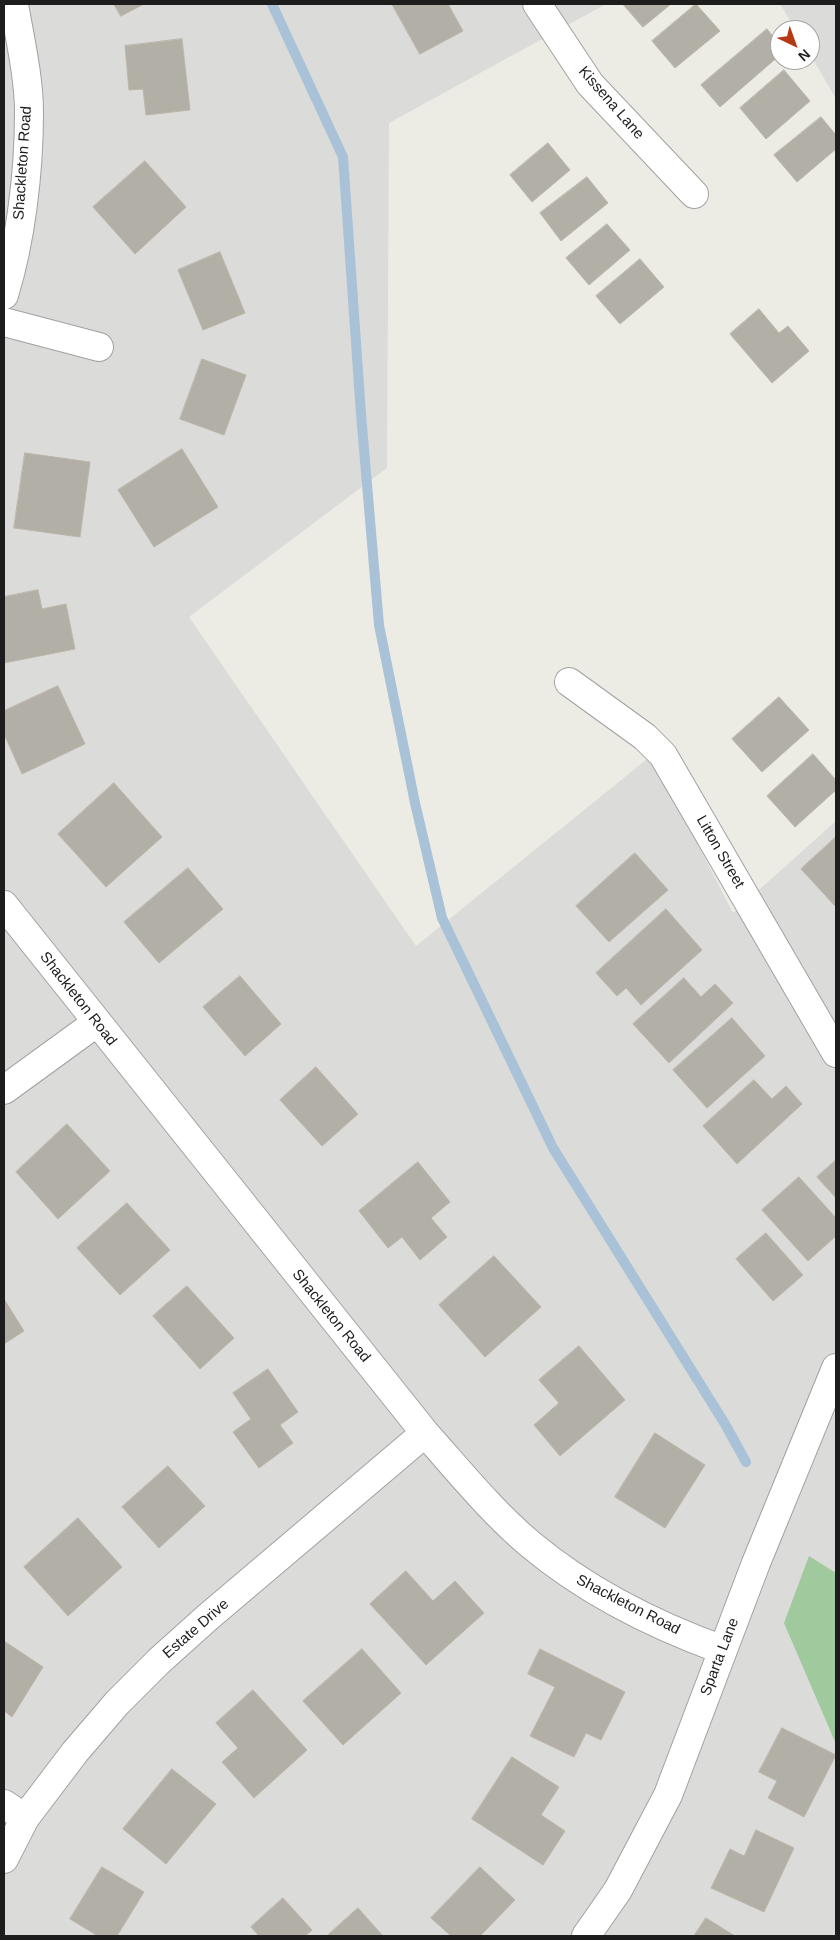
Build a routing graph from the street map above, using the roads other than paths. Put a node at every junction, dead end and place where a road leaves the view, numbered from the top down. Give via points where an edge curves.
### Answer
1 (14, 4) edge
2 (537, 4) edge
3 (694, 194) dead end
4 (4, 293) edge
5 (4, 322) edge
6 (100, 348) dead end
7 (569, 682) dead end
8 (4, 905) edge
9 (96, 1023) junction
10 (836, 1053) edge
11 (4, 1090) edge
12 (836, 1368) edge
13 (425, 1433) junction
14 (723, 1650) junction
15 (15, 1811) edge
16 (4, 1859) edge
17 (586, 1936) edge

1 - 4 street, Shackleton Road via 24,57 29,113 24,196
2 - 3 street, Kissena Lane via 590,84
5 - 6 street
7 - 10 street, Litton Street via 645,737 663,756
8 - 9 street, Shackleton Road
9 - 11 street
9 - 13 street, Shackleton Road
12 - 14 street, Sparta Lane
13 - 14 street, Shackleton Road via 490,1506 529,1543 569,1574 602,1595
13 - 15 street, Estate Drive via 158,1661 76,1752
14 - 17 street, Sparta Lane via 668,1796 618,1890
15 - 16 street, Estate Drive

